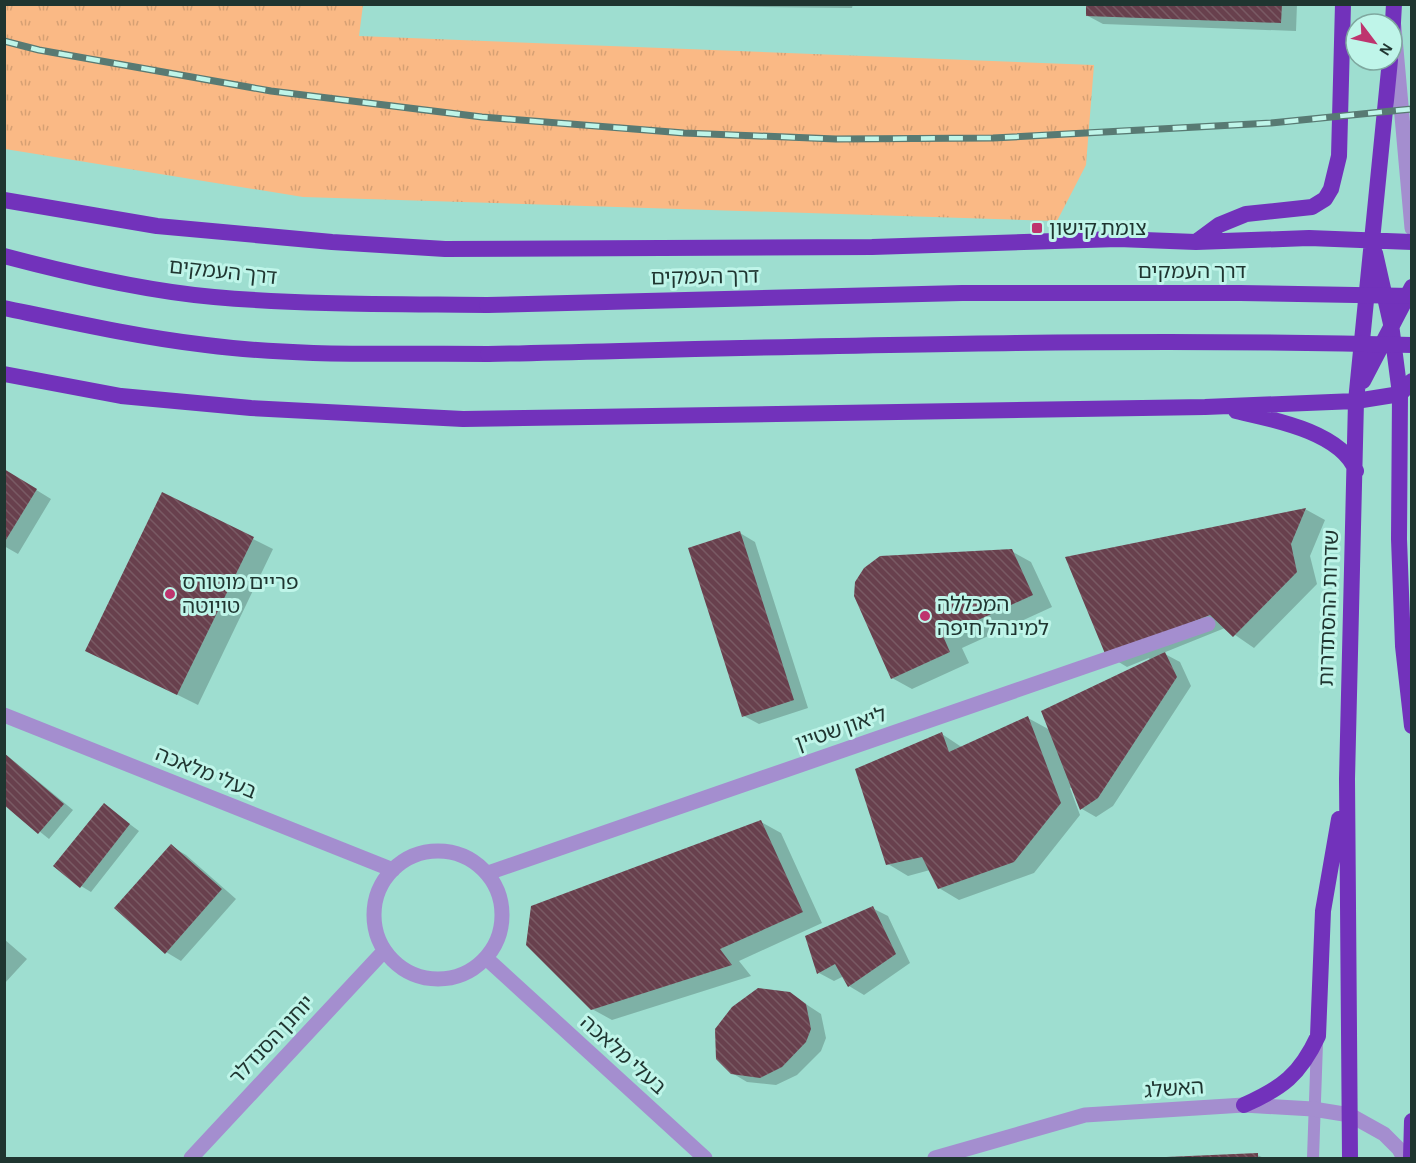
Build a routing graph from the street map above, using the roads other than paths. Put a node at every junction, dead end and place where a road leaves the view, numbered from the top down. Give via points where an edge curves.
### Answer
1 (1343, 4) edge
2 (1389, 72) edge
3 (1397, 72) edge
4 (4, 200) edge
5 (1412, 228) edge
6 (1372, 241) junction
7 (1196, 242) junction
8 (1412, 242) edge
9 (4, 256) edge
10 (1412, 287) edge
11 (1412, 296) edge
12 (4, 308) edge
13 (1391, 324) junction
14 (1412, 345) edge
15 (4, 374) edge
16 (1412, 381) edge
17 (1406, 393) edge
18 (1356, 401) junction
19 (1205, 406) junction
20 (1356, 472) junction
21 (1208, 624) dead end
22 (4, 715) edge
23 (1412, 726) edge
24 (1347, 779) junction
25 (393, 870) junction
26 (488, 873) junction
27 (384, 951) junction
28 (486, 958) junction
29 (1318, 1036) junction
30 (1244, 1105) junction
31 (1313, 1109) junction
32 (1350, 1115) junction
33 (1412, 1121) edge
34 (191, 1158) edge
35 (705, 1158) edge
36 (935, 1158) edge
37 (1313, 1158) edge
38 (1350, 1158) edge
39 (1404, 1158) edge
40 (1411, 1158) edge

1 - 7 highway via 1339,156 1336,176 1325,199 1306,208 1246,214 1219,225
2 - 6 highway, שדרות ההסתדרות
3 - 5 street
4 - 7 highway via 157,225 446,249 872,247 1118,239
6 - 7 highway via 1309,238
6 - 8 highway
6 - 13 highway
6 - 18 highway, שדרות ההסתדרות
9 - 11 highway, דרך העמקים, bridge via 113,281 213,297 332,304 487,305 962,293
10 - 13 highway
12 - 14 highway, bridge via 207,345 330,352 488,354 963,343 1264,341
13 - 17 highway
13 - 18 highway
15 - 19 highway via 121,396 251,408 463,419
16 - 17 highway
17 - 18 highway
17 - 23 highway via 1399,539 1403,646
18 - 19 highway
18 - 20 highway, שדרות ההסתדרות
19 - 20 highway via 1312,433 1344,452
20 - 24 highway, שדרות ההסתדרות
21 - 26 street, ליאון שטיין
22 - 25 street, בעלי מלאכה
24 - 29 highway via 1323,911
24 - 32 highway, שדרות ההסתדרות
25 - 26 street via 410,857 430,851 452,852 471,859
25 - 27 street via 380,888 374,909 375,931
26 - 28 street via 497,889 502,916 496,943
27 - 28 street via 397,965 433,980 471,971
27 - 34 street, יוחנן הסנדלר
28 - 35 street, בעלי מלאכה
29 - 30 highway via 1292,1078
29 - 31 lane
30 - 31 street, האשלג
30 - 36 street, האשלג via 1084,1116
31 - 32 street, האשלג
31 - 37 lane
32 - 38 highway, שדרות ההסתדרות
32 - 39 street, האשלג via 1384,1134
33 - 40 highway

